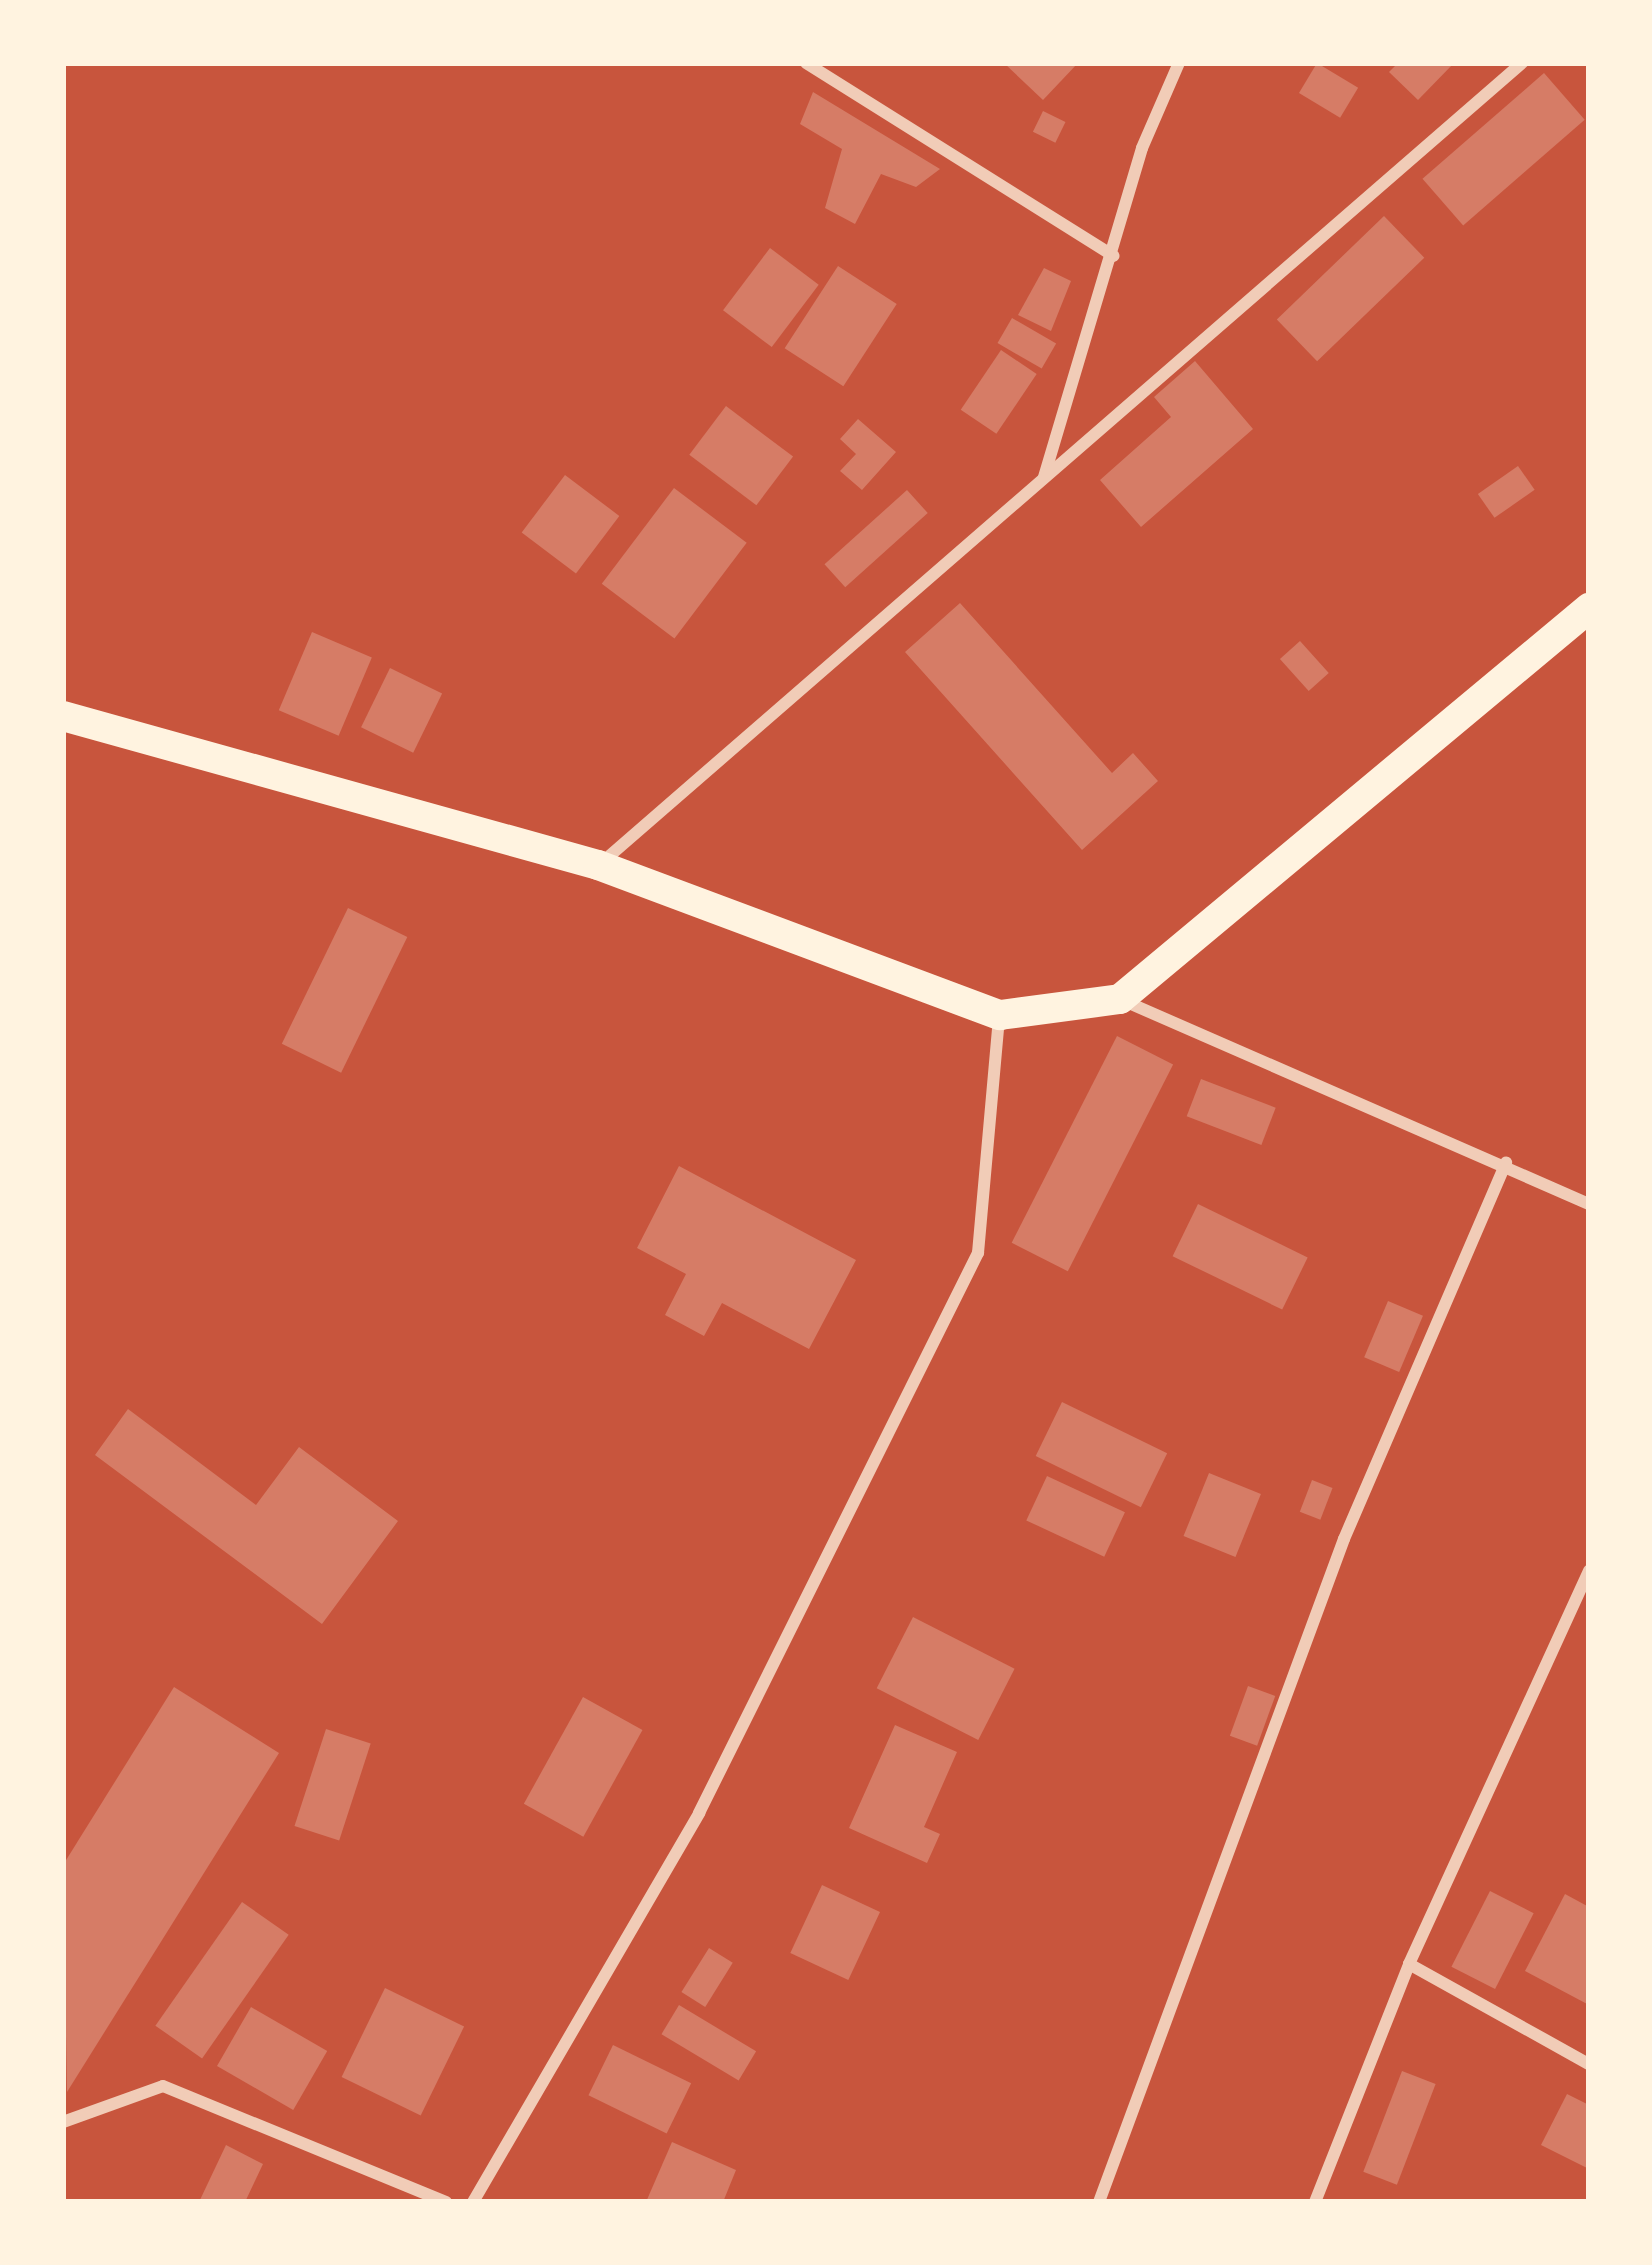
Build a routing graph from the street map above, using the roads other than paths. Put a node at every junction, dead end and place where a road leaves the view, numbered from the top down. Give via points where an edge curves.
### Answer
1 (806, 63) edge
2 (1179, 63) edge
3 (1522, 63) edge
4 (1114, 256) junction
5 (1043, 479) junction
6 (1589, 608) edge
7 (63, 716) edge
8 (598, 865) junction
9 (1120, 999) junction
10 (1000, 1015) junction
11 (1505, 1162) junction
12 (1589, 1204) edge
13 (1589, 1570) edge
14 (1408, 1964) junction
15 (1589, 2064) edge
16 (63, 2122) edge
17 (446, 2202) edge
18 (472, 2202) edge
19 (1100, 2202) edge
20 (1315, 2202) edge

1 - 4 street
2 - 4 street
3 - 5 street
4 - 5 street
5 - 8 street
6 - 9 highway
7 - 8 highway
8 - 10 highway
9 - 10 highway
9 - 11 street
10 - 18 street via 979,1253 699,1813
11 - 12 street
11 - 19 street via 1344,1539
13 - 14 street
14 - 15 street
14 - 20 street
16 - 17 street via 163,2086

